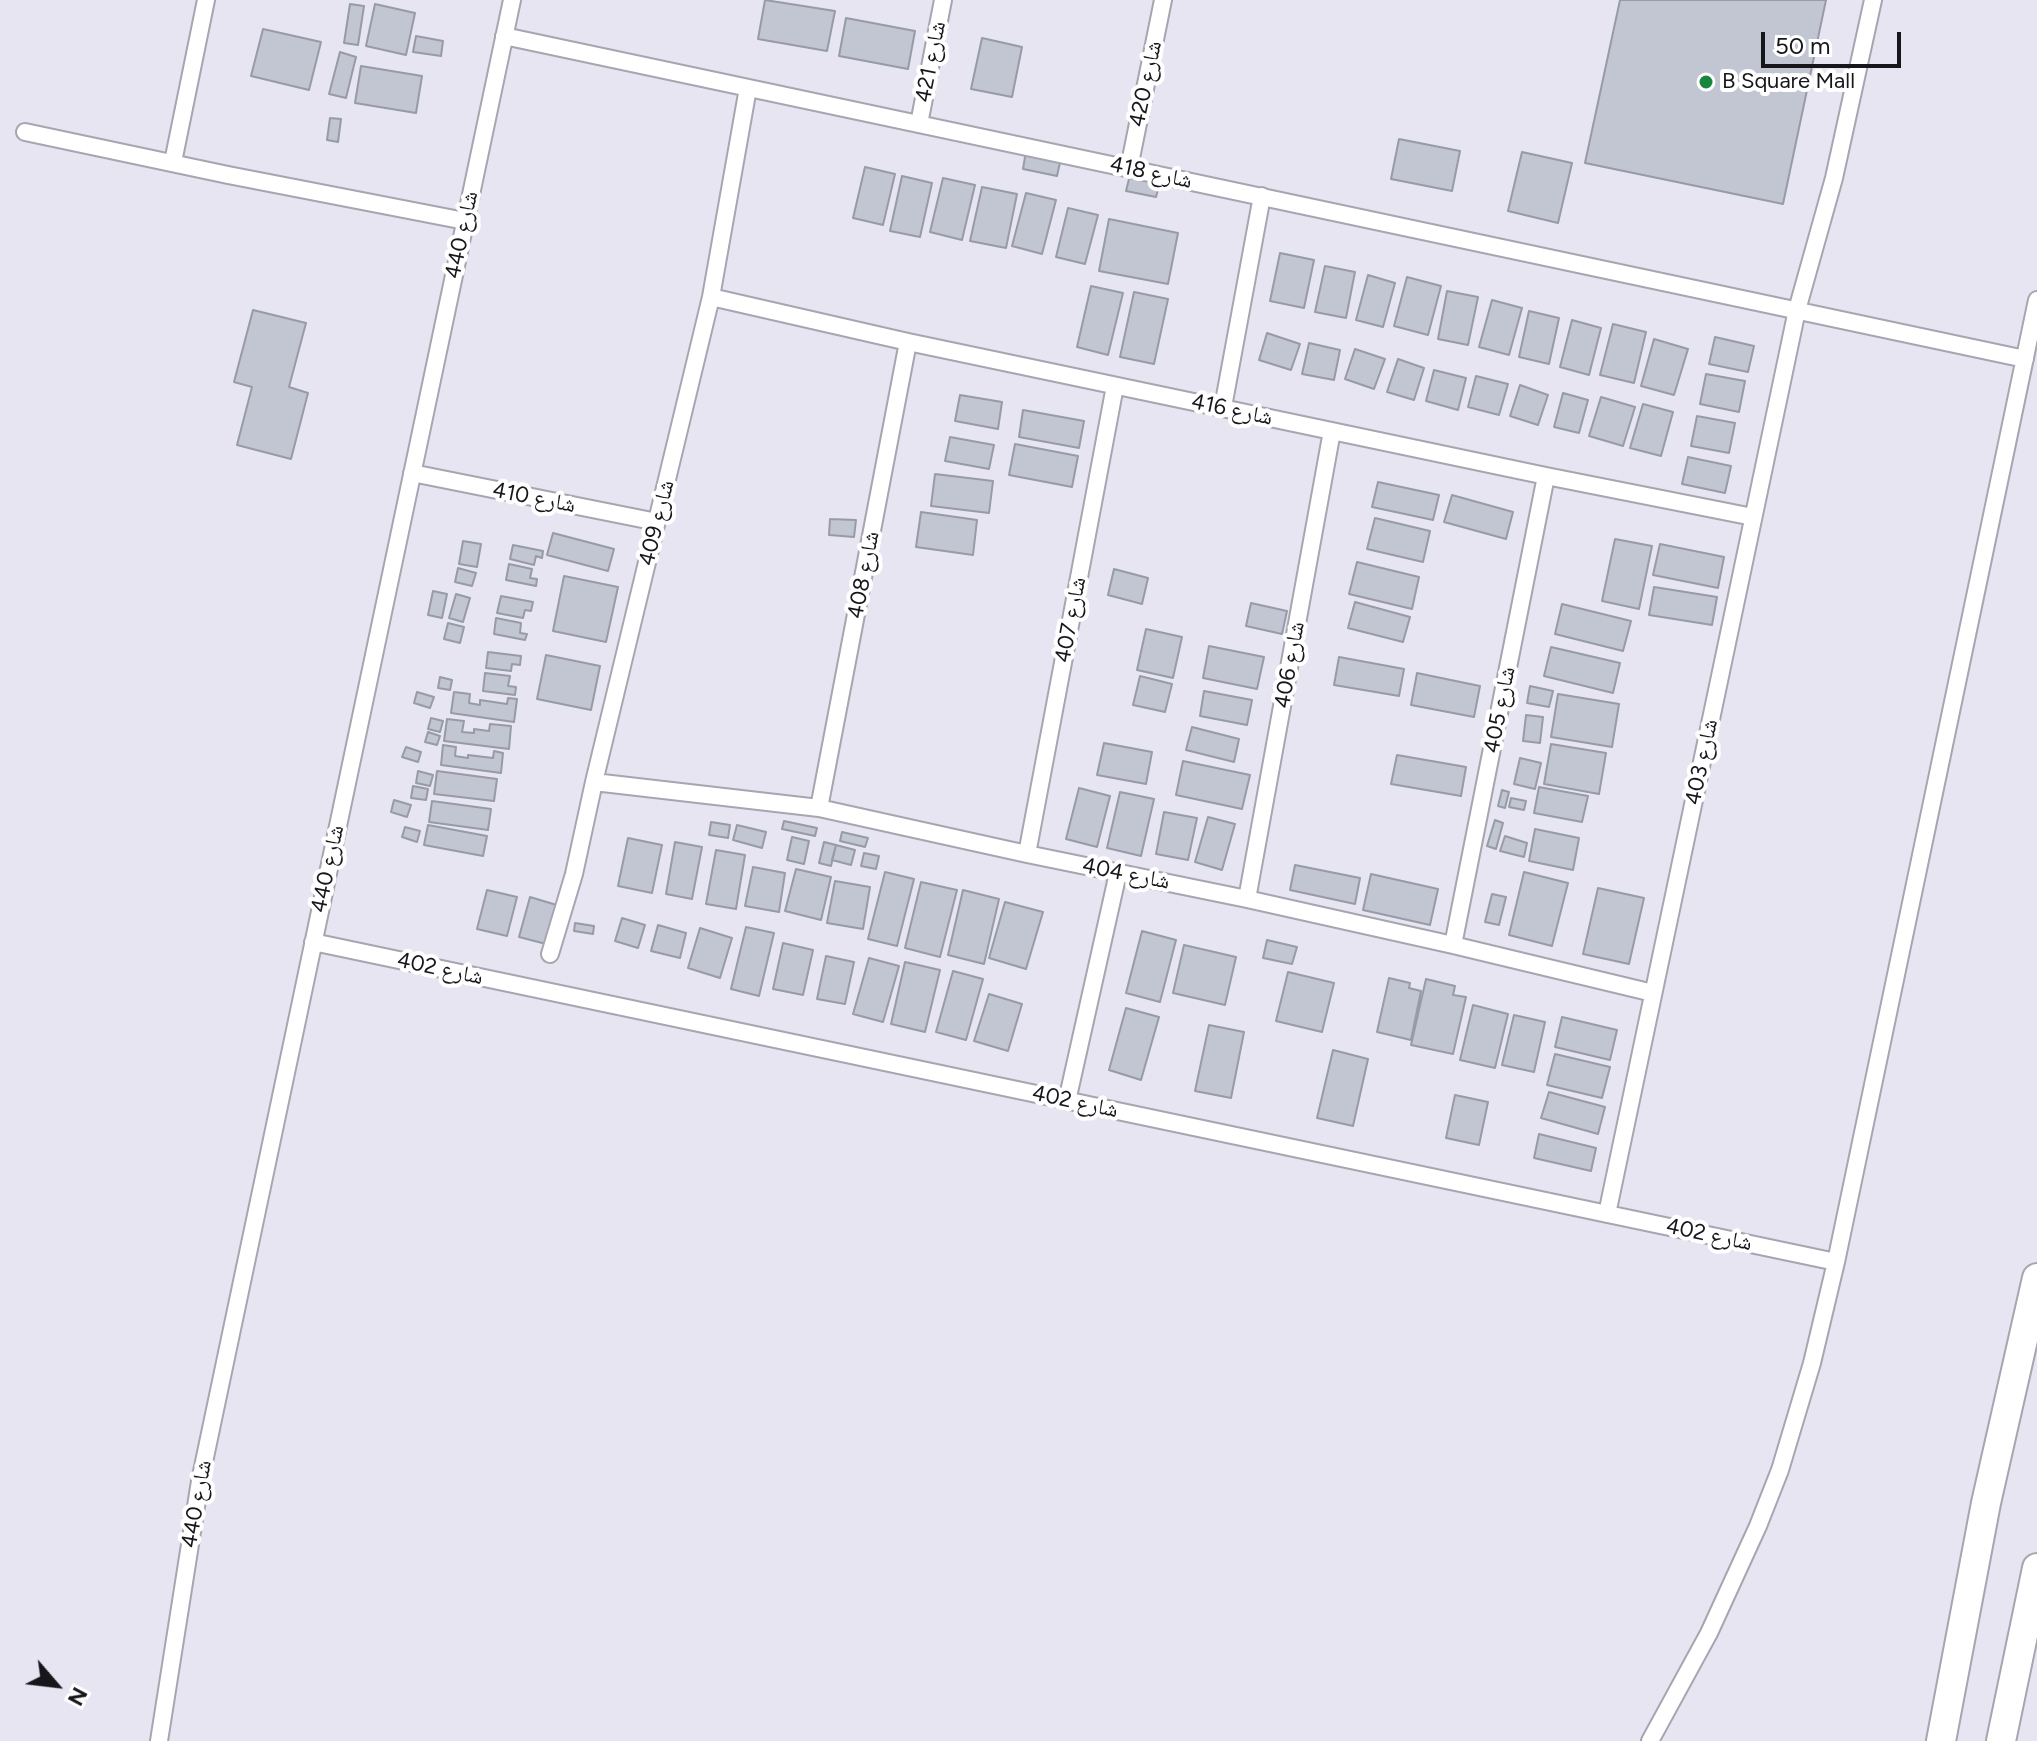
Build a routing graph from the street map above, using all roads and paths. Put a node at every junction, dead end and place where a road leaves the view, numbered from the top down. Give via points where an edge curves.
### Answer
1 (206, 0) edge
2 (512, 0) edge
3 (943, 0) edge
4 (1163, 0) edge
5 (1873, 0) edge
6 (504, 36) junction
7 (748, 88) junction
8 (919, 124) junction
9 (25, 132) dead end
10 (173, 162) junction
11 (1129, 168) junction
12 (1262, 196) junction
13 (465, 221) junction
14 (711, 297) junction
15 (2037, 300) edge
16 (1797, 310) junction
17 (908, 342) junction
18 (2025, 359) junction
19 (1115, 386) junction
20 (1223, 407) junction
21 (1332, 431) junction
22 (412, 473) junction
23 (1546, 476) junction
24 (1753, 517) junction
25 (657, 522) junction
26 (594, 782) junction
27 (819, 808) junction
28 (1027, 854) junction
29 (1118, 873) junction
30 (1247, 899) junction
31 (313, 942) junction
32 (1453, 945) junction
33 (550, 954) dead end
34 (1653, 993) junction
35 (1067, 1101) junction
36 (1607, 1214) junction
37 (1836, 1262) junction
38 (2037, 1278) edge
39 (2037, 1568) edge
40 (159, 1741) edge
41 (1650, 1741) edge
42 (1941, 1741) edge
43 (2001, 1741) edge

1 - 10 street
2 - 6 street, شارع 440
3 - 8 street, شارع 421
4 - 11 street, شارع 420
5 - 16 street, شارع 403 via 1834,178
6 - 7 street, شارع 418
6 - 13 street, شارع 440
7 - 8 street, شارع 418
7 - 14 street, شارع 409
8 - 11 street, شارع 418
9 - 10 street
10 - 13 street
11 - 12 street, شارع 418
12 - 16 street, شارع 418
12 - 20 street
13 - 22 street, شارع 440
14 - 17 street, شارع 416
14 - 25 street, شارع 409
15 - 18 street
16 - 18 street, شارع 418
16 - 24 street, شارع 403
17 - 19 street, شارع 416
17 - 27 street, شارع 408
18 - 37 street
19 - 20 street, شارع 416
19 - 28 street, شارع 407
20 - 21 street, شارع 416
21 - 23 street, شارع 416
21 - 30 street, شارع 406
22 - 25 street, شارع 410
22 - 31 street, شارع 440
23 - 24 street, شارع 416
23 - 32 street, شارع 405
24 - 34 street, شارع 403
25 - 26 street, شارع 409
26 - 27 street, شارع 404
26 - 33 street, شارع 409
27 - 28 street, شارع 404
28 - 29 street, شارع 404
29 - 30 street, شارع 404
29 - 35 street
30 - 32 street, شارع 404
31 - 35 street, شارع 402
31 - 40 street, شارع 440 via 200,1481
32 - 34 street, شارع 404
34 - 36 street, شارع 403
35 - 36 street, شارع 402
36 - 37 street, شارع 402
37 - 41 street via 1780,1470 1735,1580
38 - 42 highway via 1986,1503
39 - 43 highway

